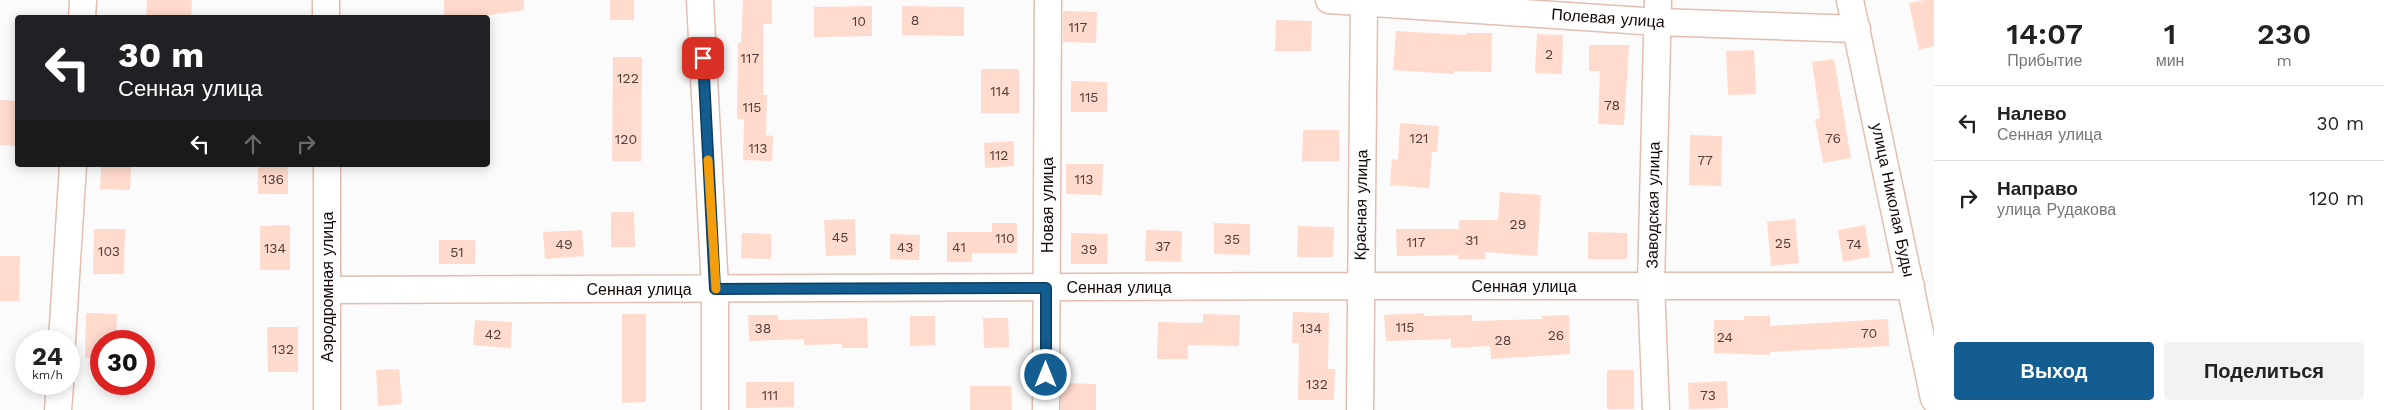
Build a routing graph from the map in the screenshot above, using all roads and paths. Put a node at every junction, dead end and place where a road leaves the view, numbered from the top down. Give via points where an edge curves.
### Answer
1 (83, 0) edge
2 (326, 0) edge
3 (700, 0) edge
4 (1048, 0) edge
5 (1329, 0) edge
6 (1850, 0) edge
7 (1364, 1) edge
8 (1658, 11) edge
9 (82, 15) edge
10 (326, 15) edge
11 (1857, 28) junction
12 (73, 167) edge
13 (326, 167) edge
14 (1651, 285) junction
15 (1360, 286) junction
16 (1911, 286) junction
17 (1046, 288) junction
18 (715, 289) junction
19 (327, 290) junction
20 (63, 330) edge
21 (59, 395) edge
22 (1934, 400) edge
23 (58, 410) edge
24 (328, 410) edge
25 (715, 410) edge
26 (1046, 410) edge
27 (1360, 410) edge
28 (1656, 410) edge

1 - 9 street
2 - 10 street
3 - 18 street
4 - 17 street, Новая улица
5 - 7 street, Полевая улица
6 - 11 street, улица Николая Буды
7 - 8 street, Полевая улица
7 - 15 street, Красная улица
8 - 11 street, Полевая улица
8 - 14 street, Заводская улица
11 - 16 street, улица Николая Буды
12 - 20 street
13 - 19 street, Аэродромная улица
14 - 15 street, Сенная улица
14 - 16 street, Сенная улица
14 - 28 street, Заводская улица
15 - 17 street, Сенная улица
15 - 27 street, Красная улица
16 - 22 street, улица Николая Буды
17 - 18 street, Сенная улица
17 - 26 street, Новая улица
18 - 19 street, Сенная улица
18 - 25 street
19 - 24 street, Аэродромная улица
21 - 23 street

